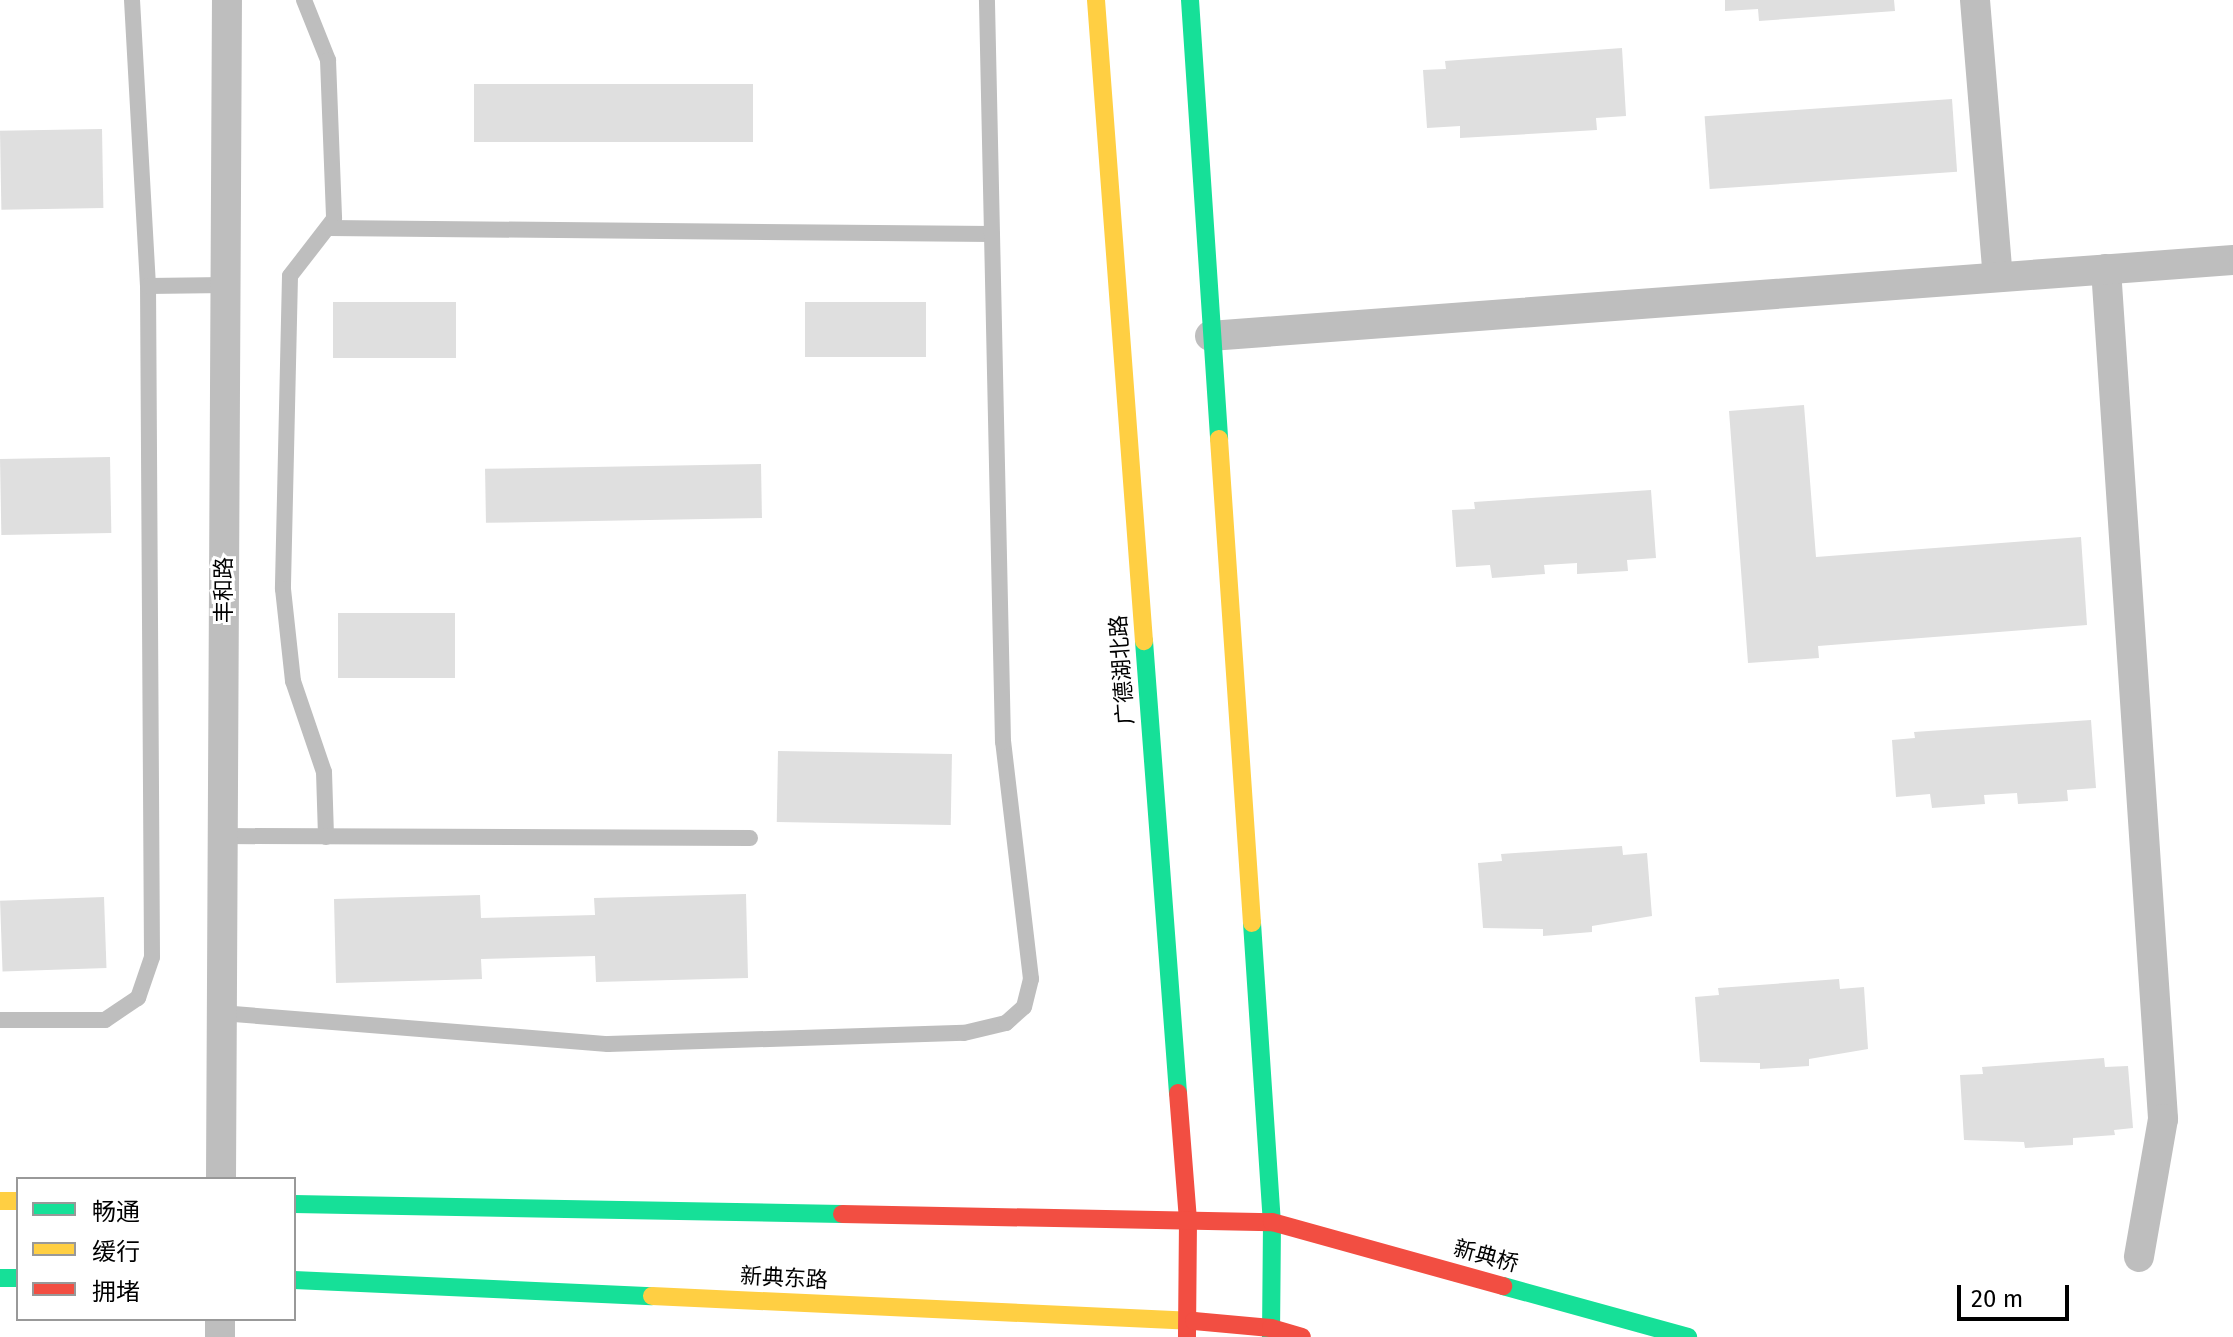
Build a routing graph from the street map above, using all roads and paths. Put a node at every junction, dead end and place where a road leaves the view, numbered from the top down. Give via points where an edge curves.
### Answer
1 (132, 0) edge
2 (227, 0) edge
3 (304, 0) edge
4 (987, 0) edge
5 (1096, 0) edge
6 (1190, 0) edge
7 (1975, 0) edge
8 (329, 228) junction
9 (992, 234) junction
10 (2233, 260) edge
11 (2106, 269) junction
12 (1998, 277) junction
13 (226, 285) junction
14 (148, 286) junction
15 (1210, 336) junction
16 (223, 836) junction
17 (326, 837) junction
18 (750, 838) dead end
19 (221, 1013) junction
20 (0, 1020) edge
21 (221, 1177) edge
22 (296, 1204) edge
23 (1188, 1220) junction
24 (1272, 1222) junction
25 (2139, 1257) dead end
26 (296, 1280) edge
27 (1187, 1329) edge
28 (1271, 1333) edge
29 (1302, 1337) edge
30 (1688, 1337) edge

1 - 14 lane
2 - 13 street, 丰和路
3 - 8 lane via 328,60 334,219
4 - 9 lane
5 - 23 main road, 广德湖北路
6 - 15 main road
7 - 12 street
8 - 9 lane
8 - 17 lane via 290,276 283,589 293,681 324,772
9 - 19 lane via 1003,742 1031,979 1024,1007 1006,1023 964,1033 608,1044
10 - 11 street
11 - 12 street
11 - 25 street via 2163,1119
12 - 15 street
13 - 14 lane
13 - 16 street, 丰和路
14 - 20 lane via 152,957 138,998 105,1020
15 - 24 main road
16 - 17 lane
16 - 19 street, 丰和路
17 - 18 lane
19 - 21 street, 丰和路
22 - 23 main road
23 - 24 main road
23 - 27 main road, 广德湖北路
24 - 28 main road
24 - 30 main road, 新典桥
26 - 27 main road, 新典东路
27 - 28 main road, 新典东路
28 - 29 main road

